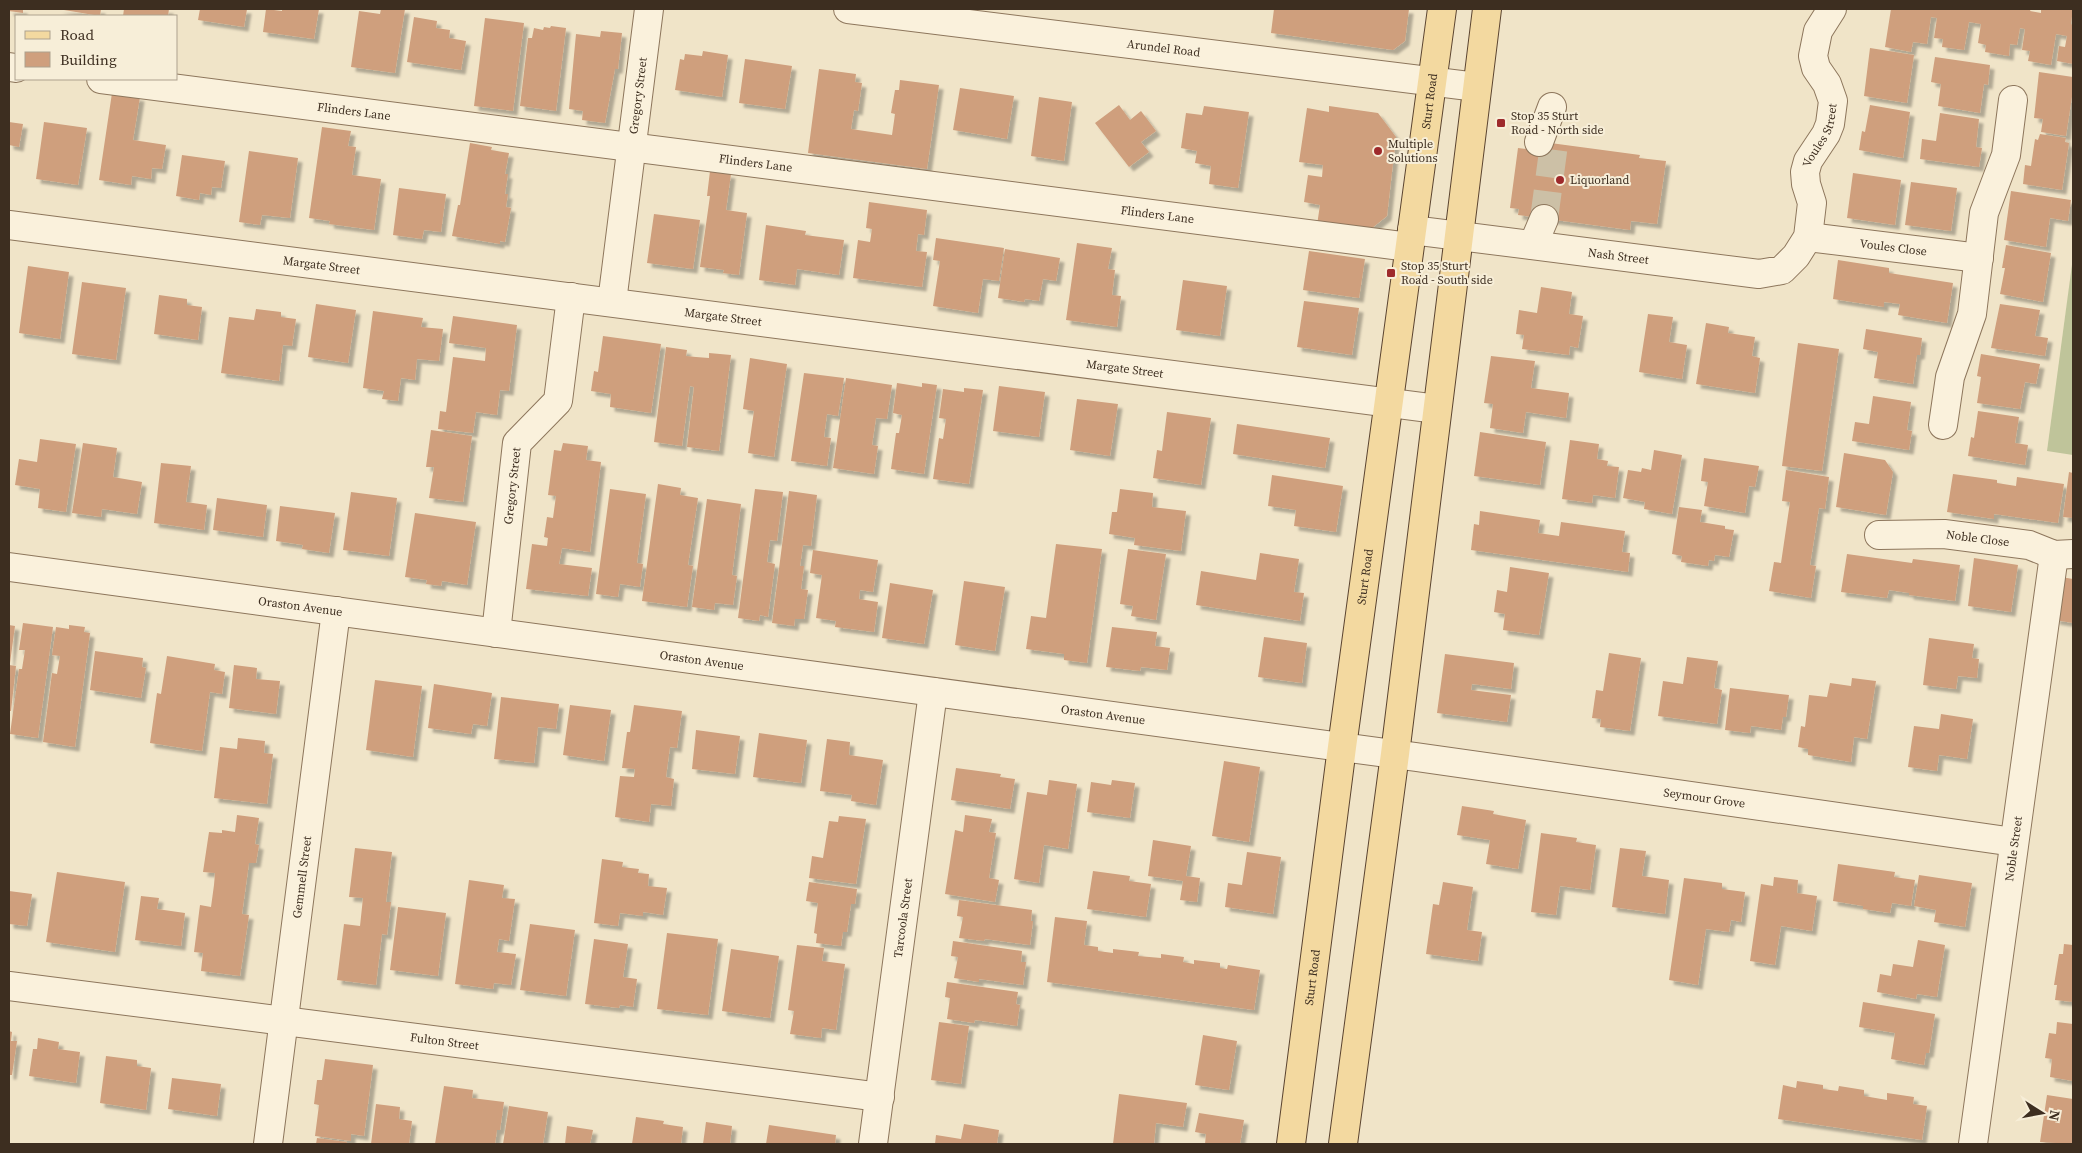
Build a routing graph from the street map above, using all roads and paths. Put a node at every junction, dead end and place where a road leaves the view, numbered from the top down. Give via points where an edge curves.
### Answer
1 (649, 9) edge
2 (848, 9) edge
3 (1442, 9) edge
4 (1487, 9) edge
5 (1832, 9) edge
6 (109, 80) edge
7 (1432, 81) junction
8 (1477, 87) junction
9 (2014, 100) dead end
10 (1552, 107) dead end
11 (1546, 143) tunnel mouth
12 (630, 147) junction
13 (1537, 218) tunnel mouth
14 (9, 225) edge
15 (1458, 236) junction
16 (1808, 237) junction
17 (1411, 238) junction
18 (1533, 245) junction
19 (1979, 258) junction
20 (571, 297) junction
21 (612, 302) junction
22 (1388, 402) junction
23 (1437, 409) junction
24 (1943, 425) dead end
25 (1879, 535) dead end
26 (2064, 554) edge
27 (9, 567) edge
28 (336, 611) junction
29 (496, 633) junction
30 (933, 692) junction
31 (1342, 747) junction
32 (1395, 754) junction
33 (2014, 842) junction
34 (9, 986) edge
35 (284, 1021) junction
36 (880, 1097) junction
37 (268, 1144) edge
38 (873, 1144) edge
39 (1291, 1144) edge
40 (1343, 1144) edge
41 (1973, 1144) edge

1 - 12 street, Gregory Street
2 - 7 street, Arundel Road
3 - 7 main road, Sturt Road
4 - 8 main road
5 - 16 street, Voules Street via 1818,31 1813,56 1833,102 1826,134 1804,172 1812,203
6 - 12 street, Flinders Lane
7 - 8 street, Arundel Road
7 - 17 main road, Sturt Road
8 - 15 main road
9 - 19 street via 2006,155 1984,213
10 - 11 street
12 - 17 street, Flinders Lane
12 - 21 street, Gregory Street
13 - 18 street
14 - 20 street, Margate Street
15 - 17 street, Nash Street
15 - 18 street, Nash Street
15 - 23 main road
16 - 18 street, Nash Street via 1782,270 1760,274
16 - 19 street, Voules Close
17 - 22 main road, Sturt Road
19 - 24 street via 1972,314 1950,377
20 - 21 street, Margate Street
20 - 29 street, Gregory Street via 558,401 517,443
21 - 22 street, Margate Street
22 - 23 street, Margate Street
22 - 31 main road, Sturt Road
23 - 32 main road
25 - 26 street, Noble Close via 1944,534 2029,545
26 - 33 street, Noble Street
27 - 28 street, Oraston Avenue
28 - 29 street, Oraston Avenue
28 - 35 street, Gemmell Street
29 - 30 street, Oraston Avenue
30 - 31 street, Oraston Avenue
30 - 36 street, Tarcoola Street
31 - 32 street, Oraston Avenue
31 - 39 main road, Sturt Road
32 - 33 street, Seymour Grove
32 - 40 main road
33 - 41 street, Noble Street
34 - 35 street, Fulton Street
35 - 36 street, Fulton Street
35 - 37 street, Gemmell Street
36 - 38 street, Tarcoola Street

